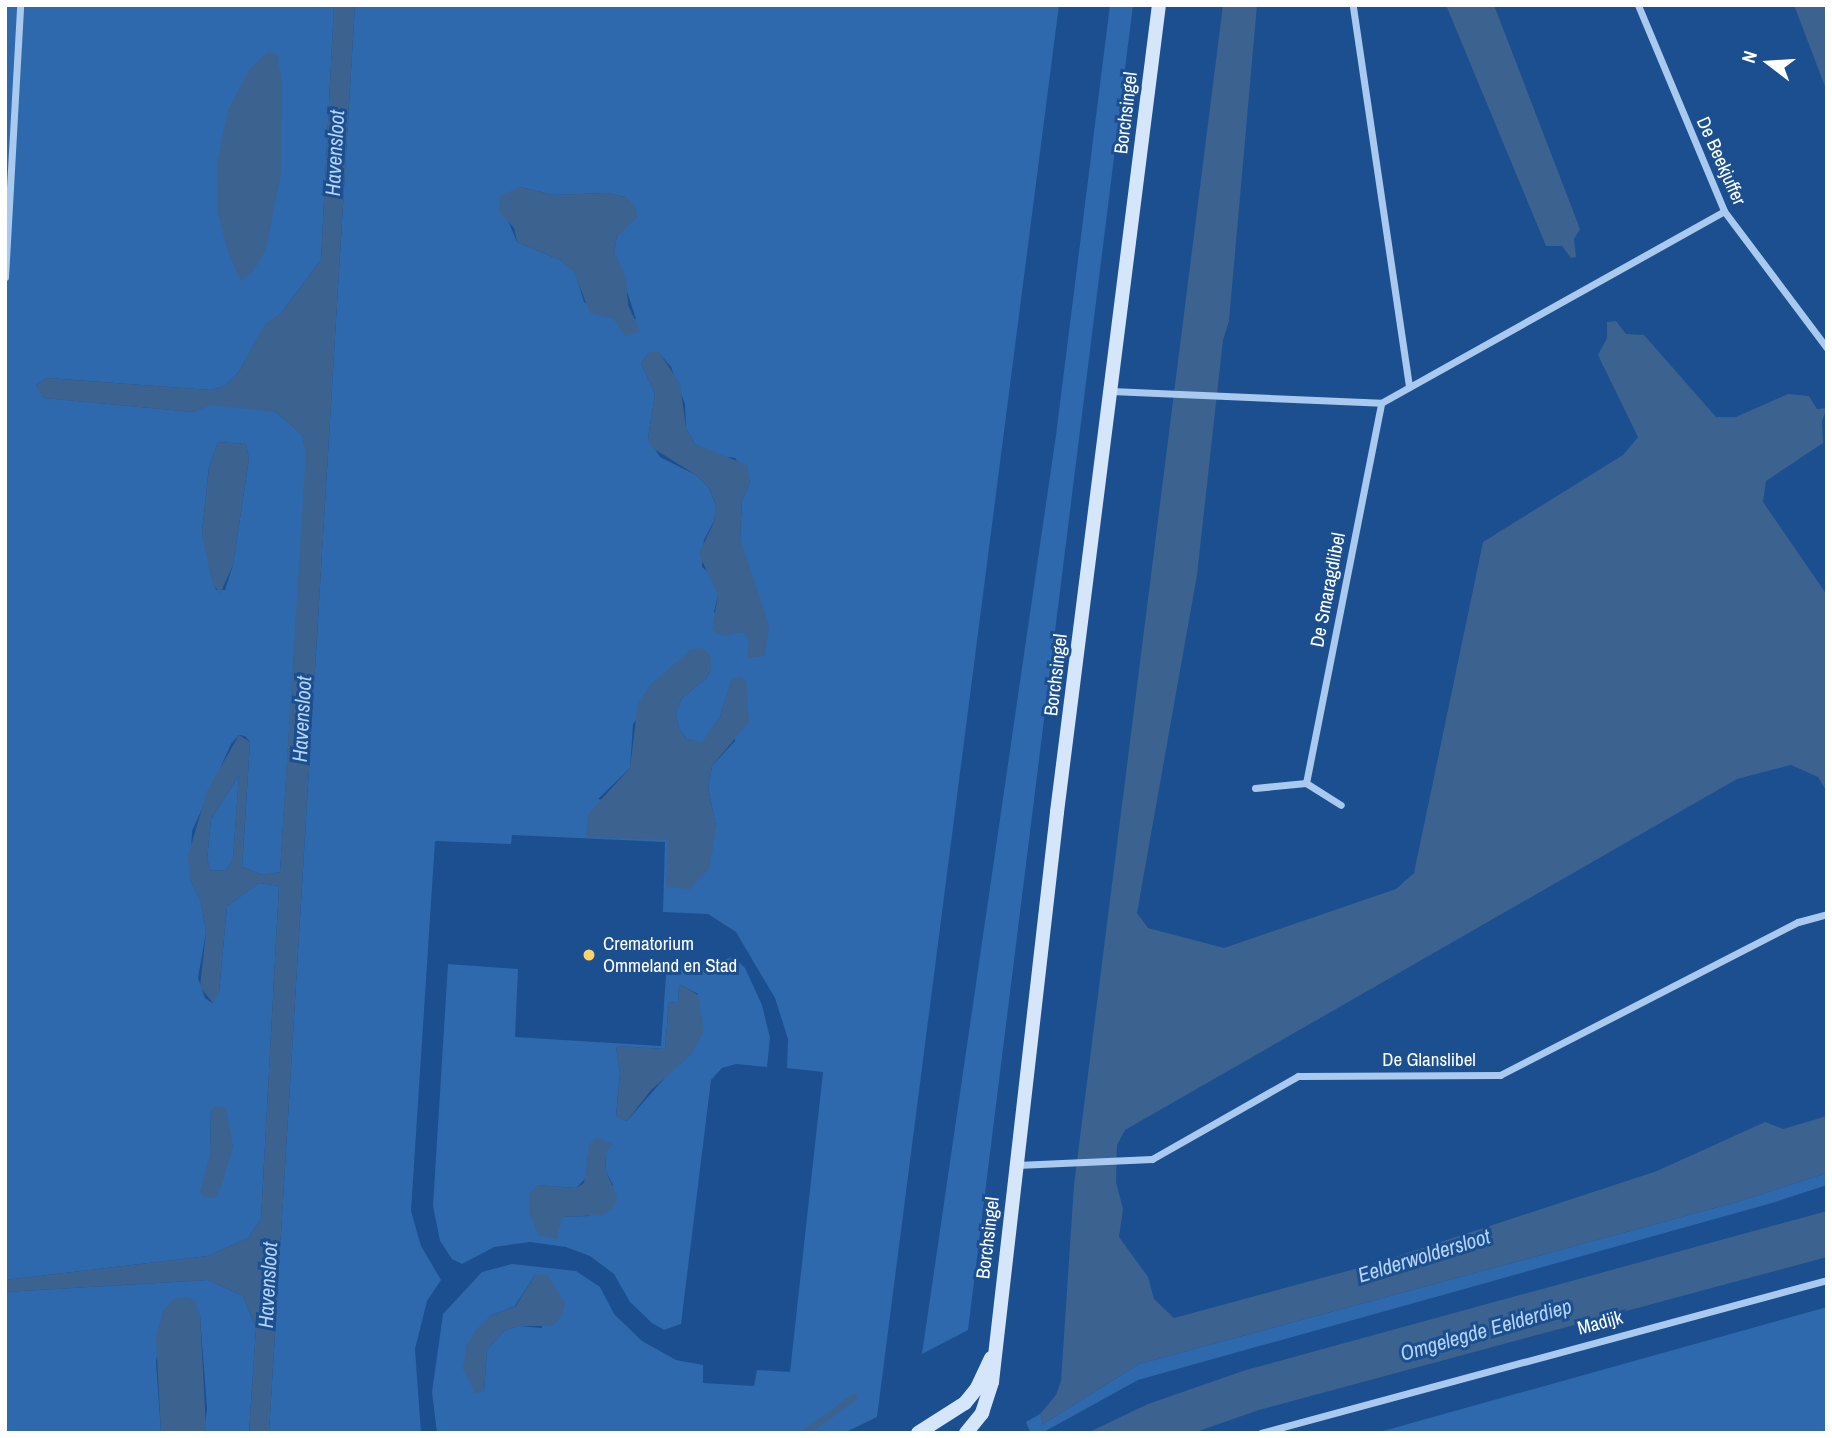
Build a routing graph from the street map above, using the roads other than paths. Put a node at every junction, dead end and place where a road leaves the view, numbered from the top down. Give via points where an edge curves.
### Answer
1 (20, 5) edge
2 (1159, 5) edge
3 (1639, 5) edge
4 (1353, 7) dead end
5 (1724, 211) junction
6 (5, 277) edge
7 (1827, 348) edge
8 (1409, 387) junction
9 (1111, 391) junction
10 (1381, 402) junction
11 (1306, 783) junction
12 (1255, 788) dead end
13 (1341, 805) dead end
14 (1827, 914) edge
15 (1016, 1165) junction
16 (1827, 1280) edge
17 (994, 1350) junction
18 (918, 1433) edge
19 (966, 1433) edge
20 (1261, 1433) edge

1 - 6 street
2 - 9 main road, Borchsingel
3 - 5 street, De Beekjuffer
4 - 8 street
5 - 7 street, De Beekjuffer
5 - 8 street
8 - 10 street
9 - 10 street
9 - 15 main road, Borchsingel
10 - 11 street, De Smaragdlibel
11 - 12 street
11 - 13 street
14 - 15 street, De Glanslibel via 1798,922 1500,1075 1298,1076 1152,1159
15 - 17 main road, Borchsingel
16 - 20 street, Madijk
17 - 18 main road, Borchsingel via 965,1403
17 - 19 main road, Borchsingel via 989,1397

